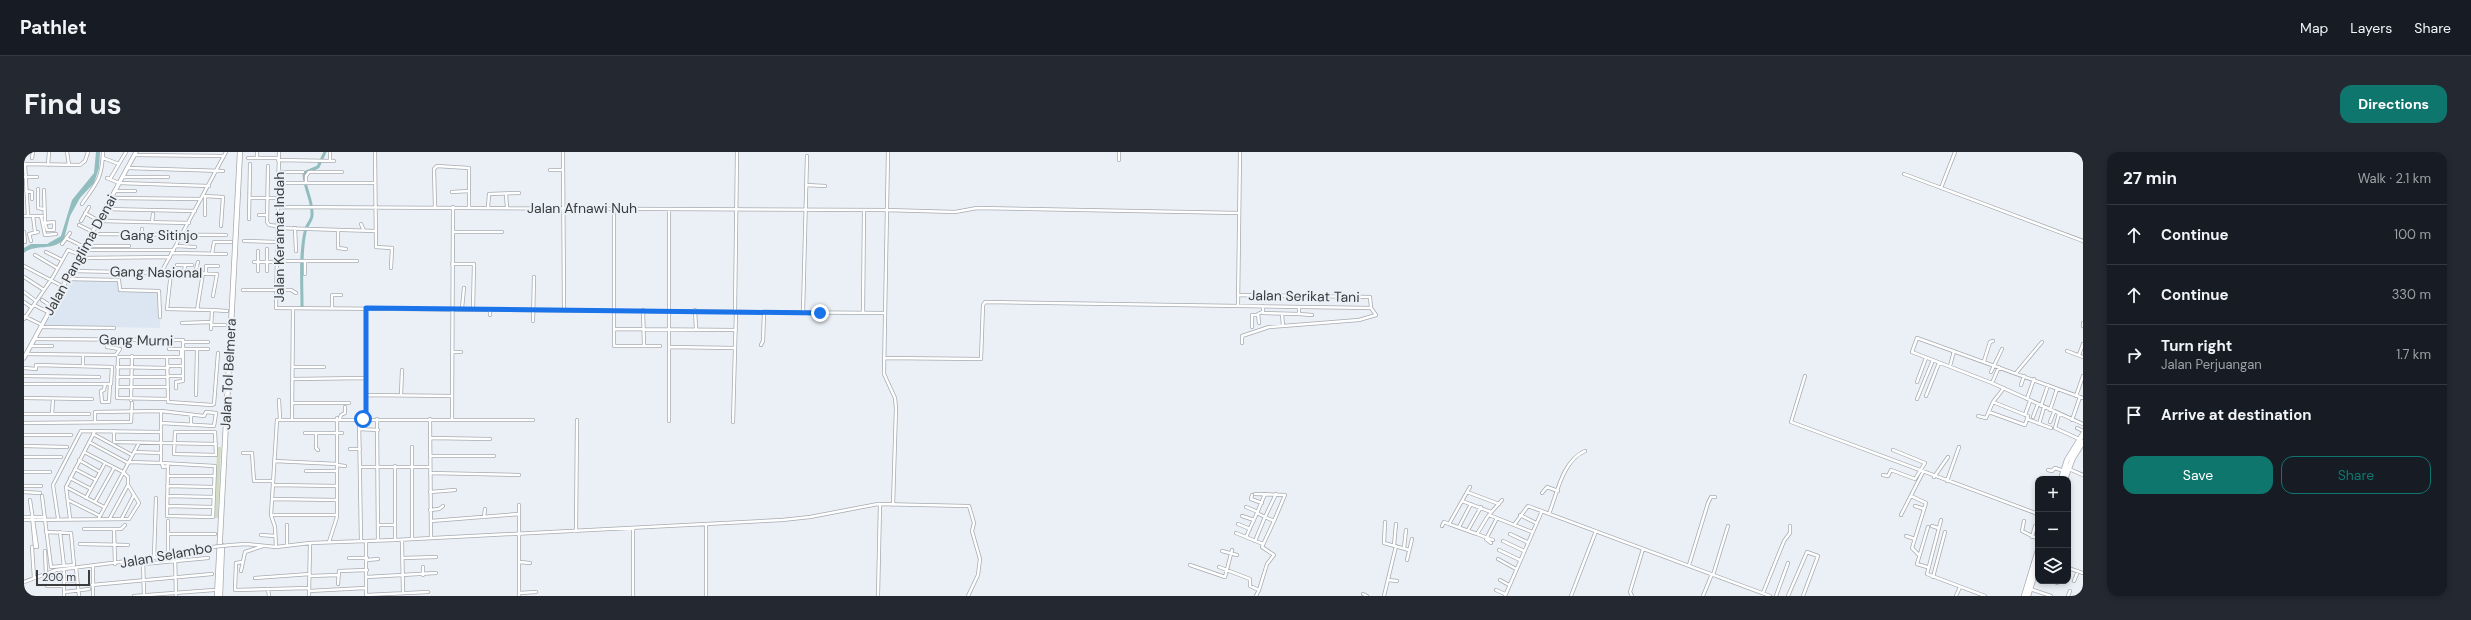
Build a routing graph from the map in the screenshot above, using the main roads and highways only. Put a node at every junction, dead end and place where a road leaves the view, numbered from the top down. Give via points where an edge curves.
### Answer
1 (242, 152) edge
2 (135, 154) edge
3 (24, 358) edge
4 (2083, 434) edge
5 (2081, 441) edge
6 (2066, 470) junction
7 (2063, 476) edge
8 (2065, 476) edge
9 (2035, 563) edge
10 (2035, 570) edge
11 (2032, 576) junction
12 (217, 596) edge
13 (220, 596) edge
14 (2024, 596) edge
15 (2028, 596) edge

1 - 12 highway, Jalan Tol Belmera
1 - 13 highway, Jalan Tol Belmera
2 - 3 main road, Jalan Panglima Denai
4 - 5 highway
5 - 6 highway via 2068,458
6 - 7 highway
6 - 8 highway
9 - 11 highway
10 - 11 highway
11 - 14 highway
11 - 15 highway

